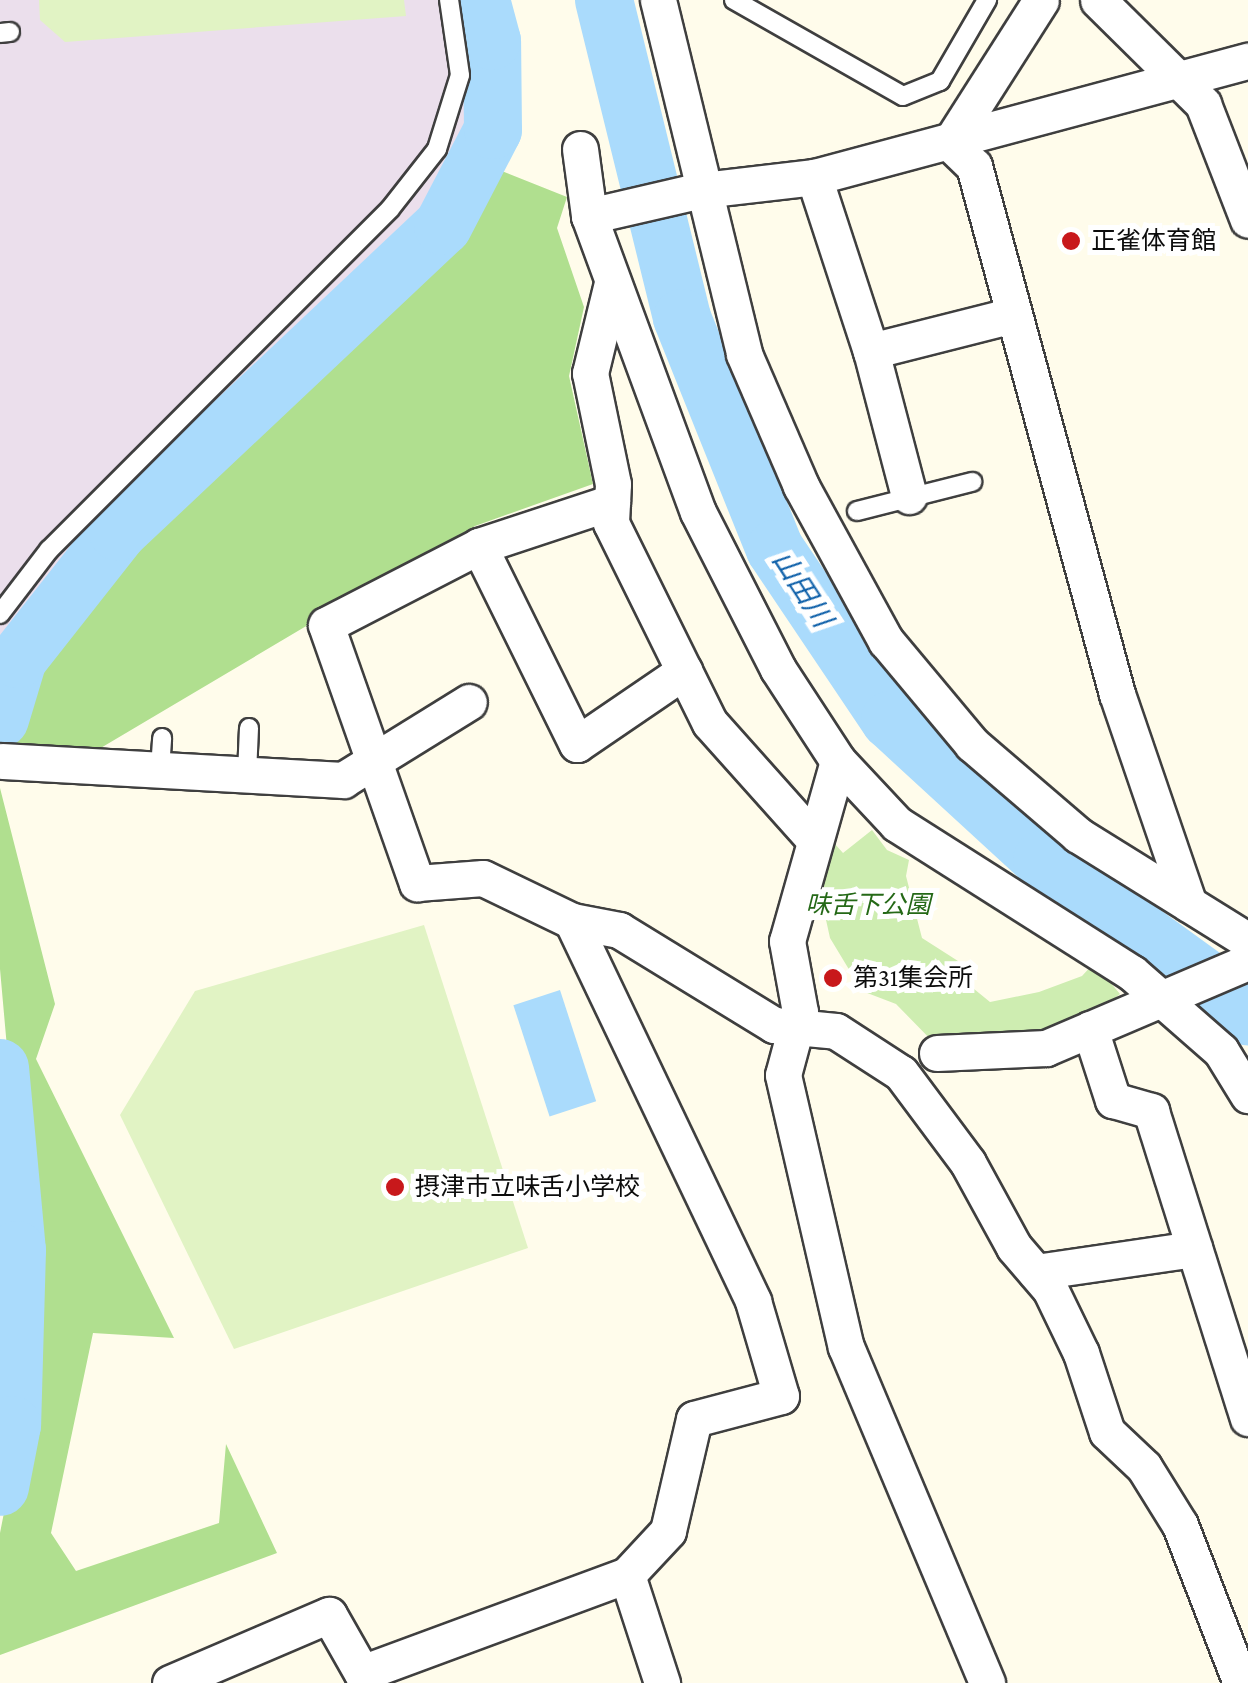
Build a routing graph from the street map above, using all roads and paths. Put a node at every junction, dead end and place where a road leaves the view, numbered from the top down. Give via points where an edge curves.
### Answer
1 (448, 0) edge
2 (658, 0) edge
3 (734, 0) edge
4 (987, 0) edge
5 (1041, 0) edge
6 (1098, 0) edge
7 (1248, 61) edge
8 (1184, 81) junction
9 (950, 142) junction
10 (580, 149) dead end
11 (814, 176) junction
12 (702, 190) junction
13 (588, 216) junction
14 (1248, 220) edge
15 (612, 283) junction
16 (1013, 314) junction
17 (871, 351) junction
18 (972, 482) dead end
19 (909, 496) junction
20 (612, 502) junction
21 (857, 511) dead end
22 (479, 546) junction
23 (0, 614) edge
24 (684, 670) junction
25 (469, 702) dead end
26 (249, 728) dead end
27 (2, 760) edge
28 (838, 761) junction
29 (374, 763) junction
30 (248, 774) junction
31 (812, 837) junction
32 (1189, 904) junction
33 (572, 921) junction
34 (1248, 941) edge
35 (1248, 962) edge
36 (1154, 997) junction
37 (1090, 1030) junction
38 (797, 1031) junction
39 (937, 1053) dead end
40 (1248, 1095) edge
41 (1194, 1249) junction
42 (1036, 1272) junction
43 (1248, 1418) edge
44 (626, 1575) junction
45 (362, 1677) edge
46 (170, 1683) edge
47 (662, 1683) edge
48 (988, 1683) edge
49 (1241, 1683) edge

1 - 23 lane via 460,75 436,148 390,209 48,550
2 - 12 street
3 - 4 lane via 904,96 940,81
5 - 9 street
6 - 8 street
7 - 8 street
8 - 9 street
8 - 14 street via 1204,104
9 - 11 street
9 - 16 street via 974,166
10 - 13 street
11 - 12 street
11 - 17 street
12 - 13 street
12 - 32 street via 744,354 801,486 886,641 972,744 1078,835
13 - 15 street
15 - 20 street via 590,373
15 - 28 street via 698,512 778,669
16 - 17 street
16 - 32 street via 1117,694
17 - 19 street
18 - 19 lane
19 - 21 lane
20 - 22 street
20 - 24 street via 611,523
22 - 24 street via 577,744
22 - 29 street via 326,625
24 - 31 street via 710,722
25 - 29 street
26 - 30 lane
27 - 30 street via 161,754
28 - 31 street
28 - 36 street via 897,824 1132,973
29 - 30 street via 343,780
29 - 33 street via 416,883 482,878
31 - 38 street via 787,941
32 - 34 street
33 - 38 street via 619,930 774,1025
33 - 44 street via 753,1301 782,1396 694,1418 668,1530
35 - 36 street
36 - 37 street
36 - 40 street via 1220,1051
37 - 39 street via 1046,1048
37 - 41 street via 1113,1100 1151,1111
38 - 42 street via 836,1032 902,1073
38 - 48 street via 783,1074 846,1347
41 - 42 street
41 - 43 street
42 - 49 street via 1081,1353 1106,1432 1144,1467 1180,1525
44 - 45 street
44 - 47 street
45 - 46 street via 329,1615

